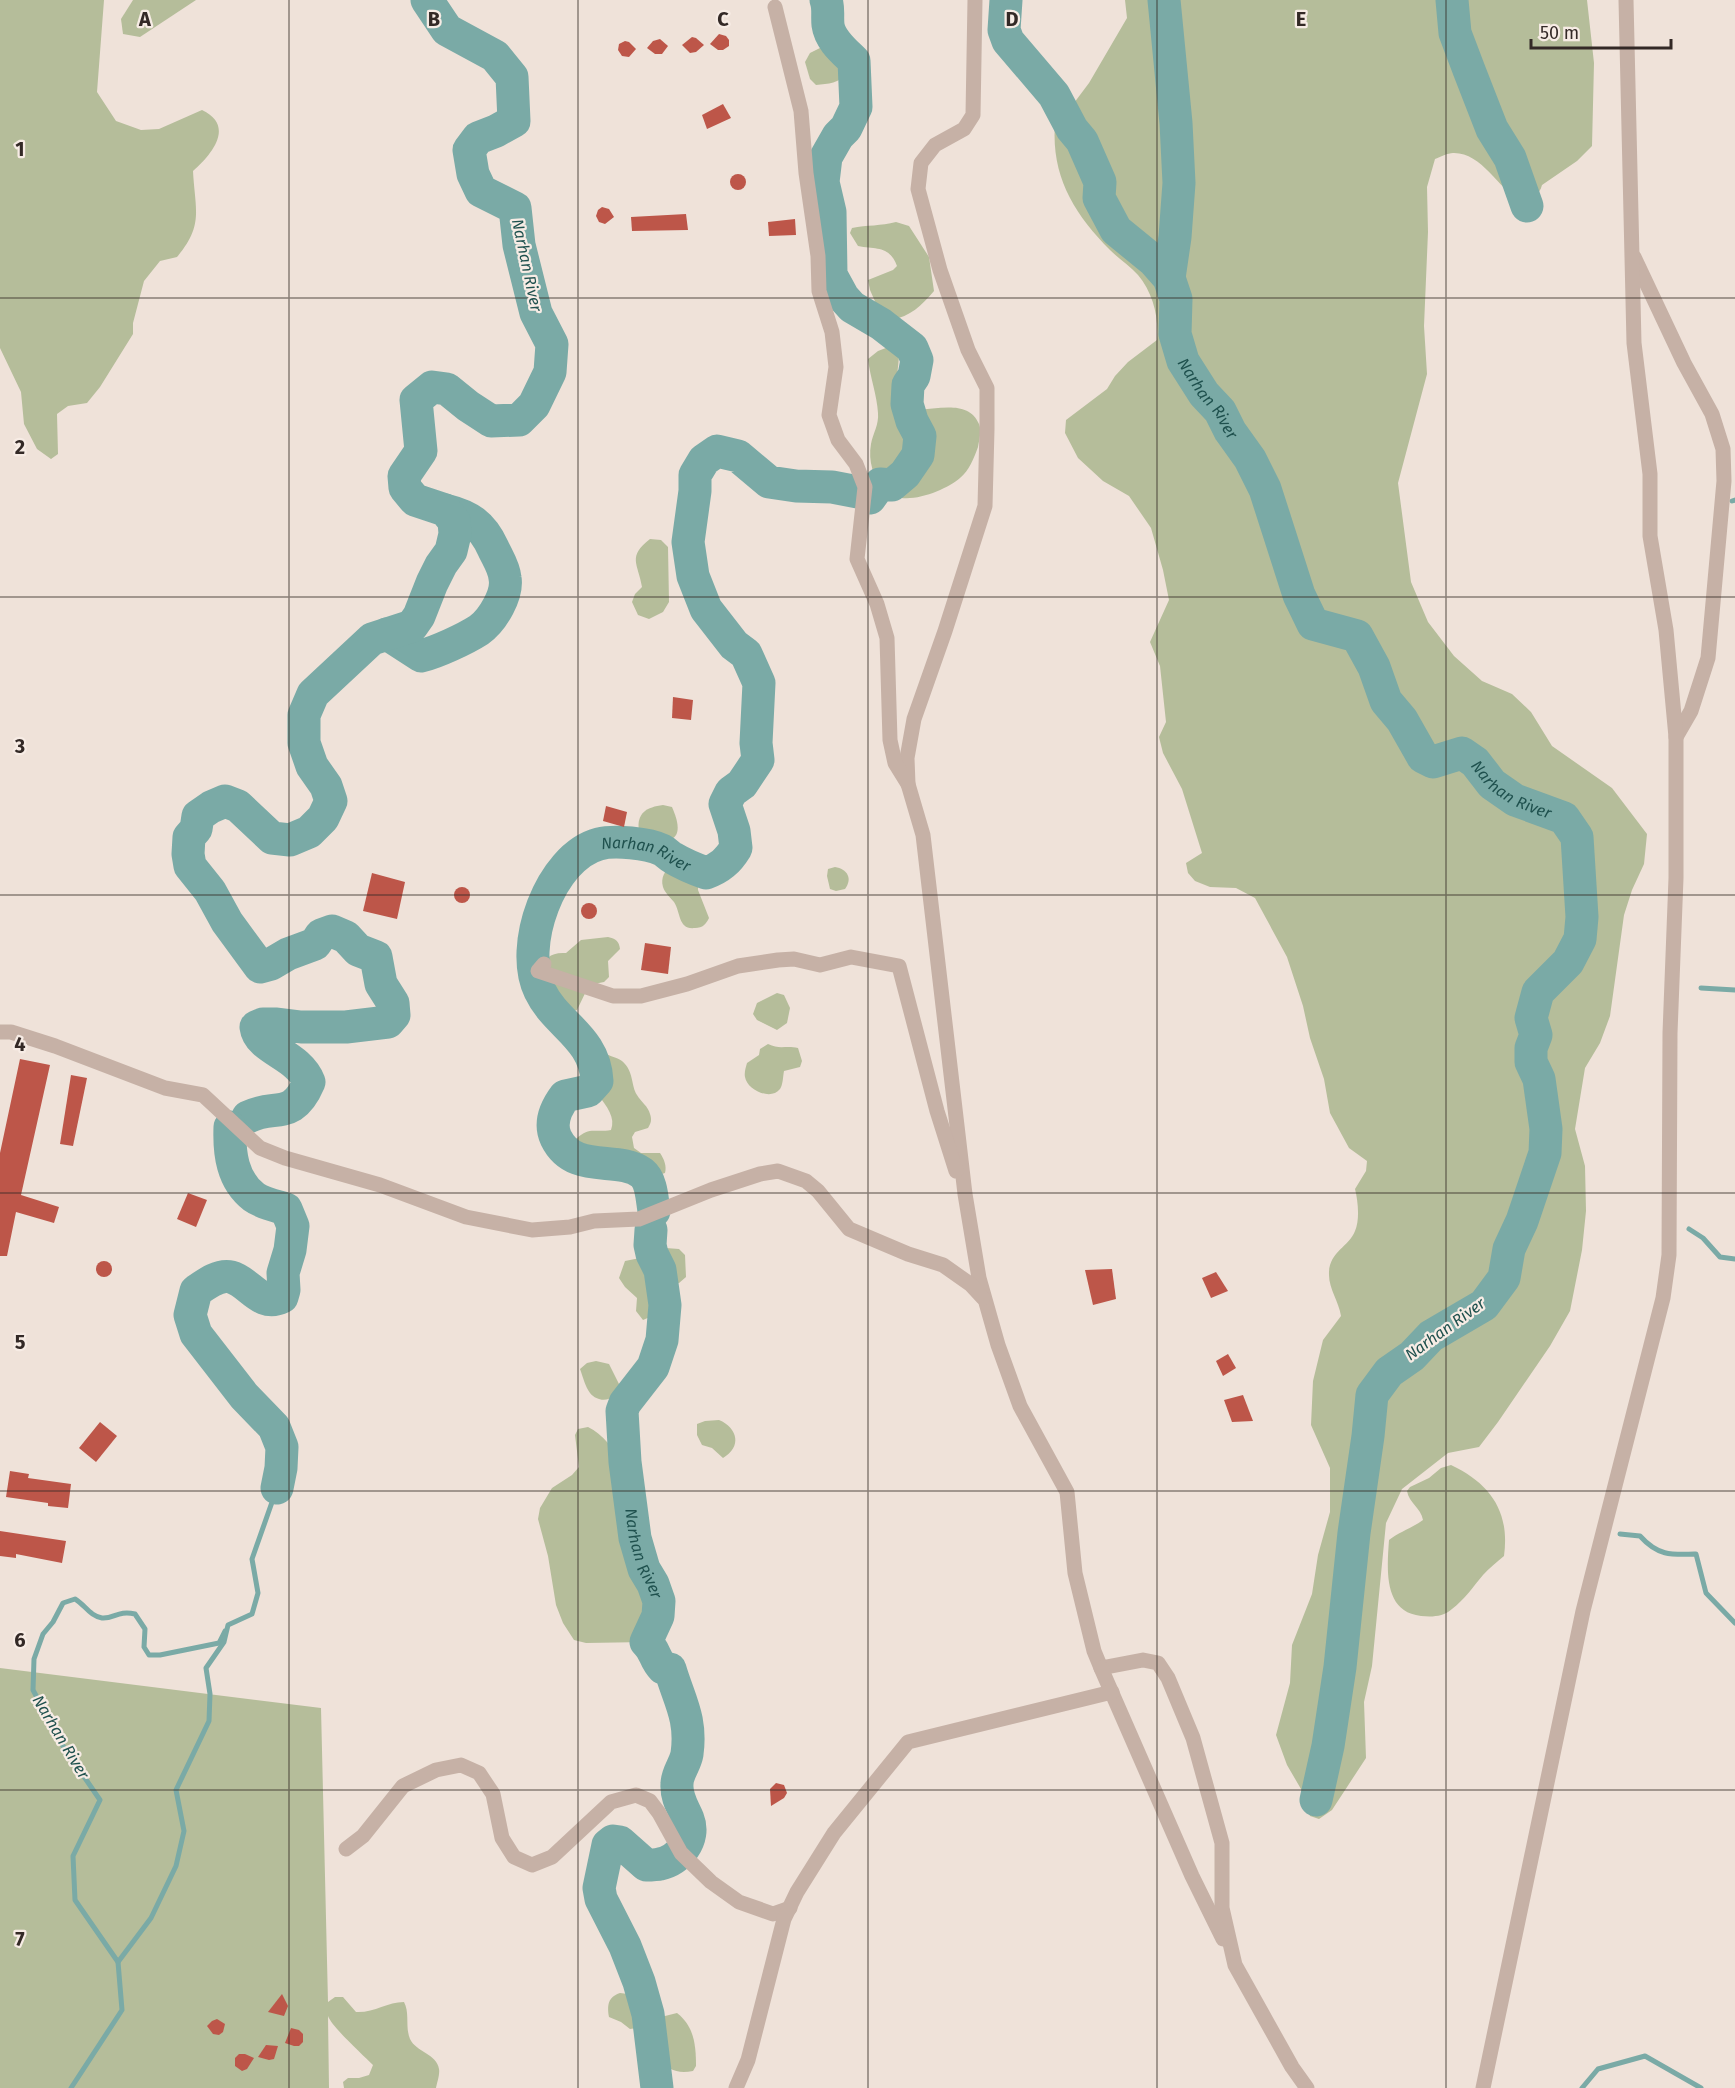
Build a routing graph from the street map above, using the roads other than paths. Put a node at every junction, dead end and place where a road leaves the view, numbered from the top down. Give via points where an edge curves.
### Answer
1 (975, 0) edge
2 (1626, 0) edge
3 (775, 7) dead end
4 (1632, 252) junction
5 (1729, 446) edge
6 (1676, 737) junction
7 (908, 784) junction
8 (544, 964) dead end
9 (0, 1032) edge
10 (965, 1194) junction
11 (985, 1300) junction
12 (1101, 1668) junction
13 (1112, 1692) junction
14 (346, 1850) dead end
15 (790, 1908) junction
16 (1235, 1965) junction
17 (736, 2088) edge
18 (1307, 2088) edge
19 (1483, 2088) edge

1 - 7 street via 973,115 964,129 935,146 921,163 918,189 968,350 987,388 985,506 914,719 907,758
2 - 4 street
3 - 7 street via 801,111 819,291 832,332 836,367 829,414 838,440 856,464 865,487 857,559 887,638 890,740 895,763
4 - 5 street via 1684,363
4 - 6 street via 1634,343 1650,474 1650,536 1666,630
5 - 6 street via 1708,658 1691,711
6 - 19 street via 1668,1266 1582,1611
7 - 10 street via 923,835
8 - 10 street via 538,971 613,996 641,996 738,966 778,960 820,965 851,957 899,966 937,1111
9 - 11 street via 56,1046 165,1088 203,1095 260,1148 285,1158 380,1185 466,1217 532,1230 639,1219 711,1190 778,1171 806,1181 849,1229 943,1265
10 - 11 street
11 - 12 street via 1020,1406 1067,1492 1075,1572
12 - 13 street
12 - 16 street via 1143,1660 1158,1663 1168,1678 1193,1738 1222,1843 1222,1908
13 - 15 street via 908,1742 834,1833
13 - 16 street
14 - 15 street via 363,1836 403,1786 436,1770 460,1765 479,1773 493,1794 502,1838 514,1857 532,1865 552,1857 611,1802 636,1795 650,1801 681,1853 711,1882 739,1902 773,1914
15 - 17 street via 748,2060
16 - 18 street

